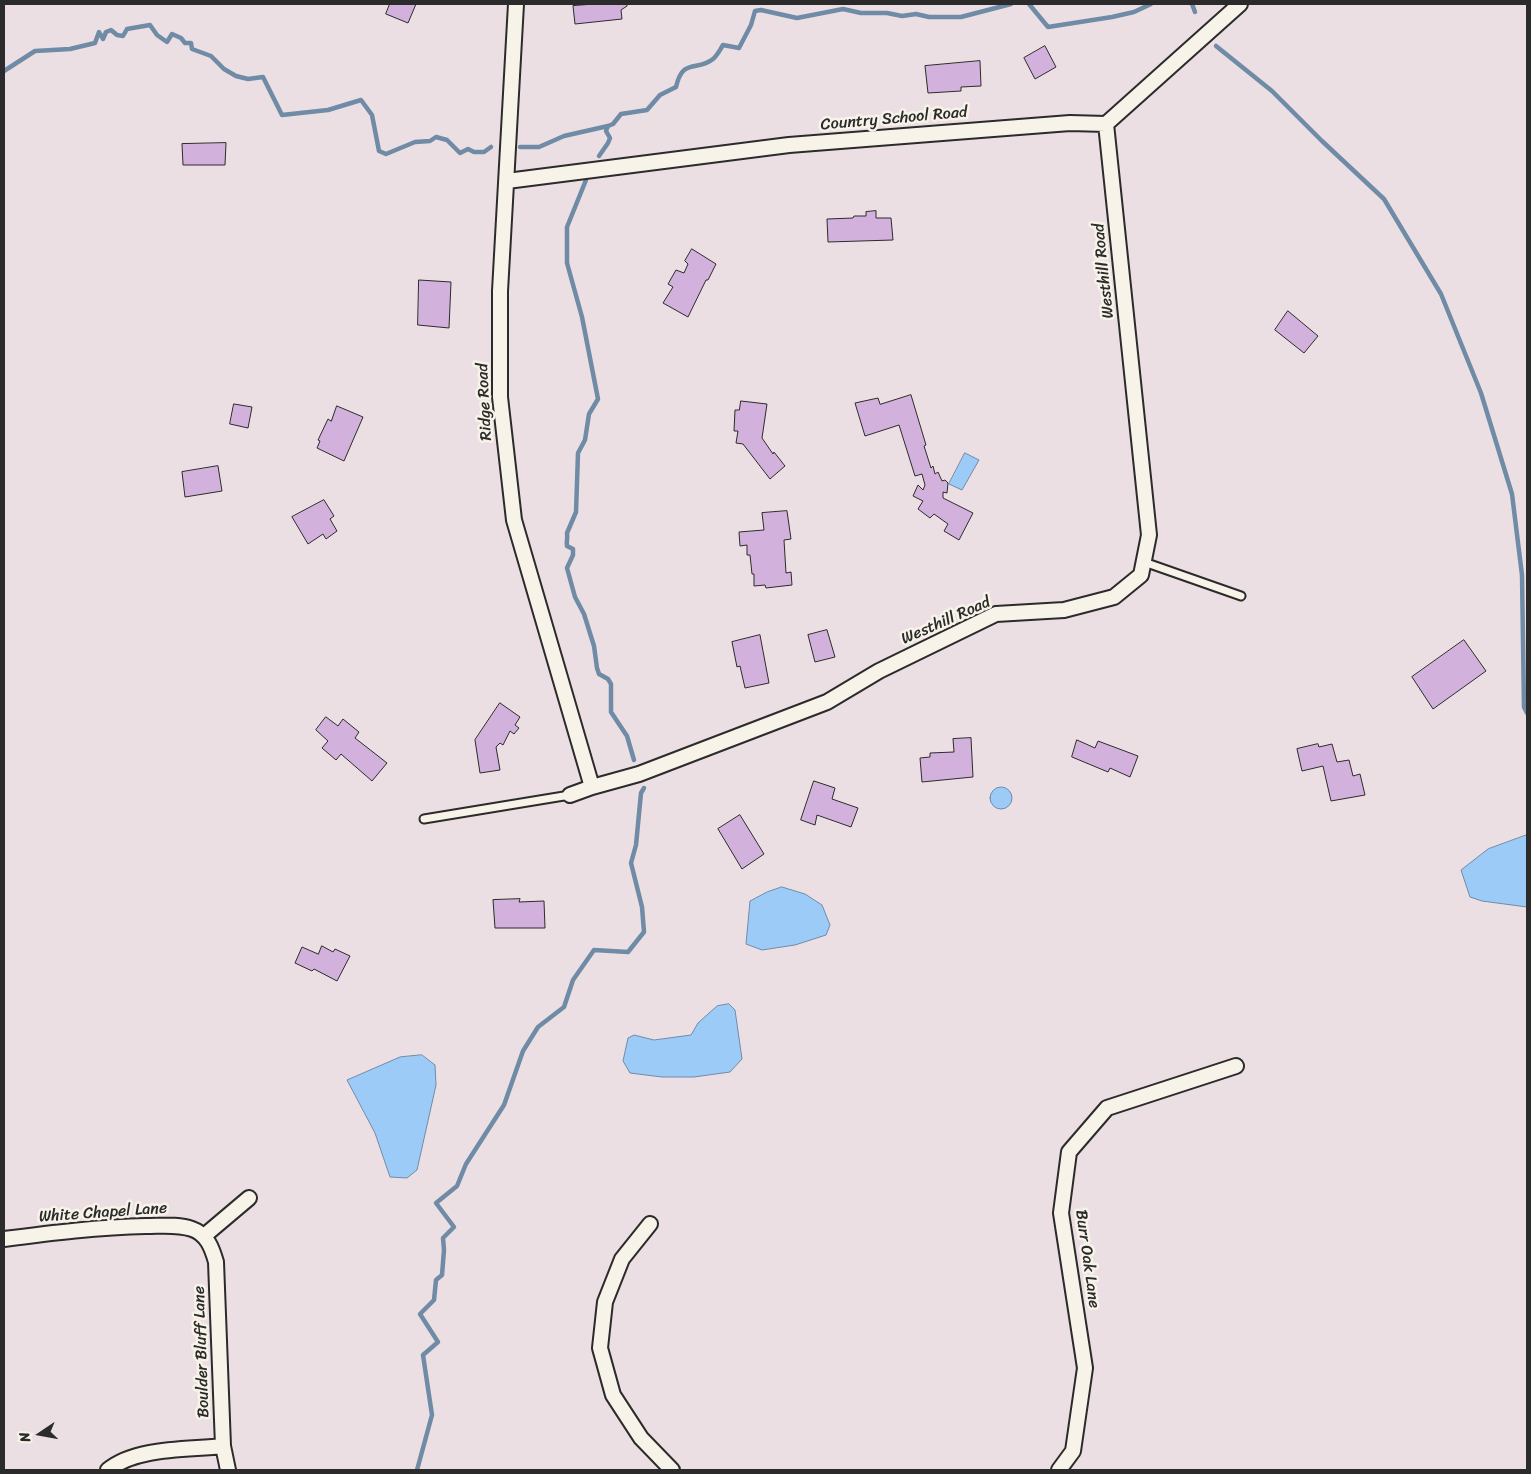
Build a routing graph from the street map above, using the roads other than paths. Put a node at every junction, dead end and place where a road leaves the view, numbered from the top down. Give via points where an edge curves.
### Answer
1 (516, 4) edge
2 (1240, 4) edge
3 (1106, 124) junction
4 (507, 181) junction
5 (1144, 562) junction
6 (1241, 596) dead end
7 (592, 787) junction
8 (570, 795) joint
9 (424, 819) dead end
10 (1236, 1066) dead end
11 (249, 1198) dead end
12 (650, 1224) dead end
13 (204, 1236) junction
14 (4, 1238) edge
15 (223, 1446) junction
16 (108, 1470) edge
17 (228, 1470) edge
18 (672, 1470) edge
19 (1059, 1470) edge

1 - 4 street, Ridge Road
2 - 3 street
3 - 4 street, Country School Road via 1062,123 789,145
3 - 5 street, Westhill Road via 1149,535
4 - 7 street, Ridge Road via 500,291 500,397 510,492 514,520
5 - 6 lane
5 - 7 street, Westhill Road via 1141,575 1114,597 1064,610 996,614 879,671 827,702 639,774
7 - 8 street, Westhill Road
8 - 9 lane
10 - 19 street, Burr Oak Lane via 1107,1108 1069,1152 1061,1213 1085,1368 1073,1451
11 - 13 street
12 - 18 street via 622,1259 605,1302 600,1348 613,1395 641,1438
13 - 14 street, White Chapel Lane via 194,1229 175,1225 128,1226
13 - 15 street, Boulder Bluff Lane via 211,1245 216,1262
15 - 16 street via 146,1453
15 - 17 street, Boulder Bluff Lane

